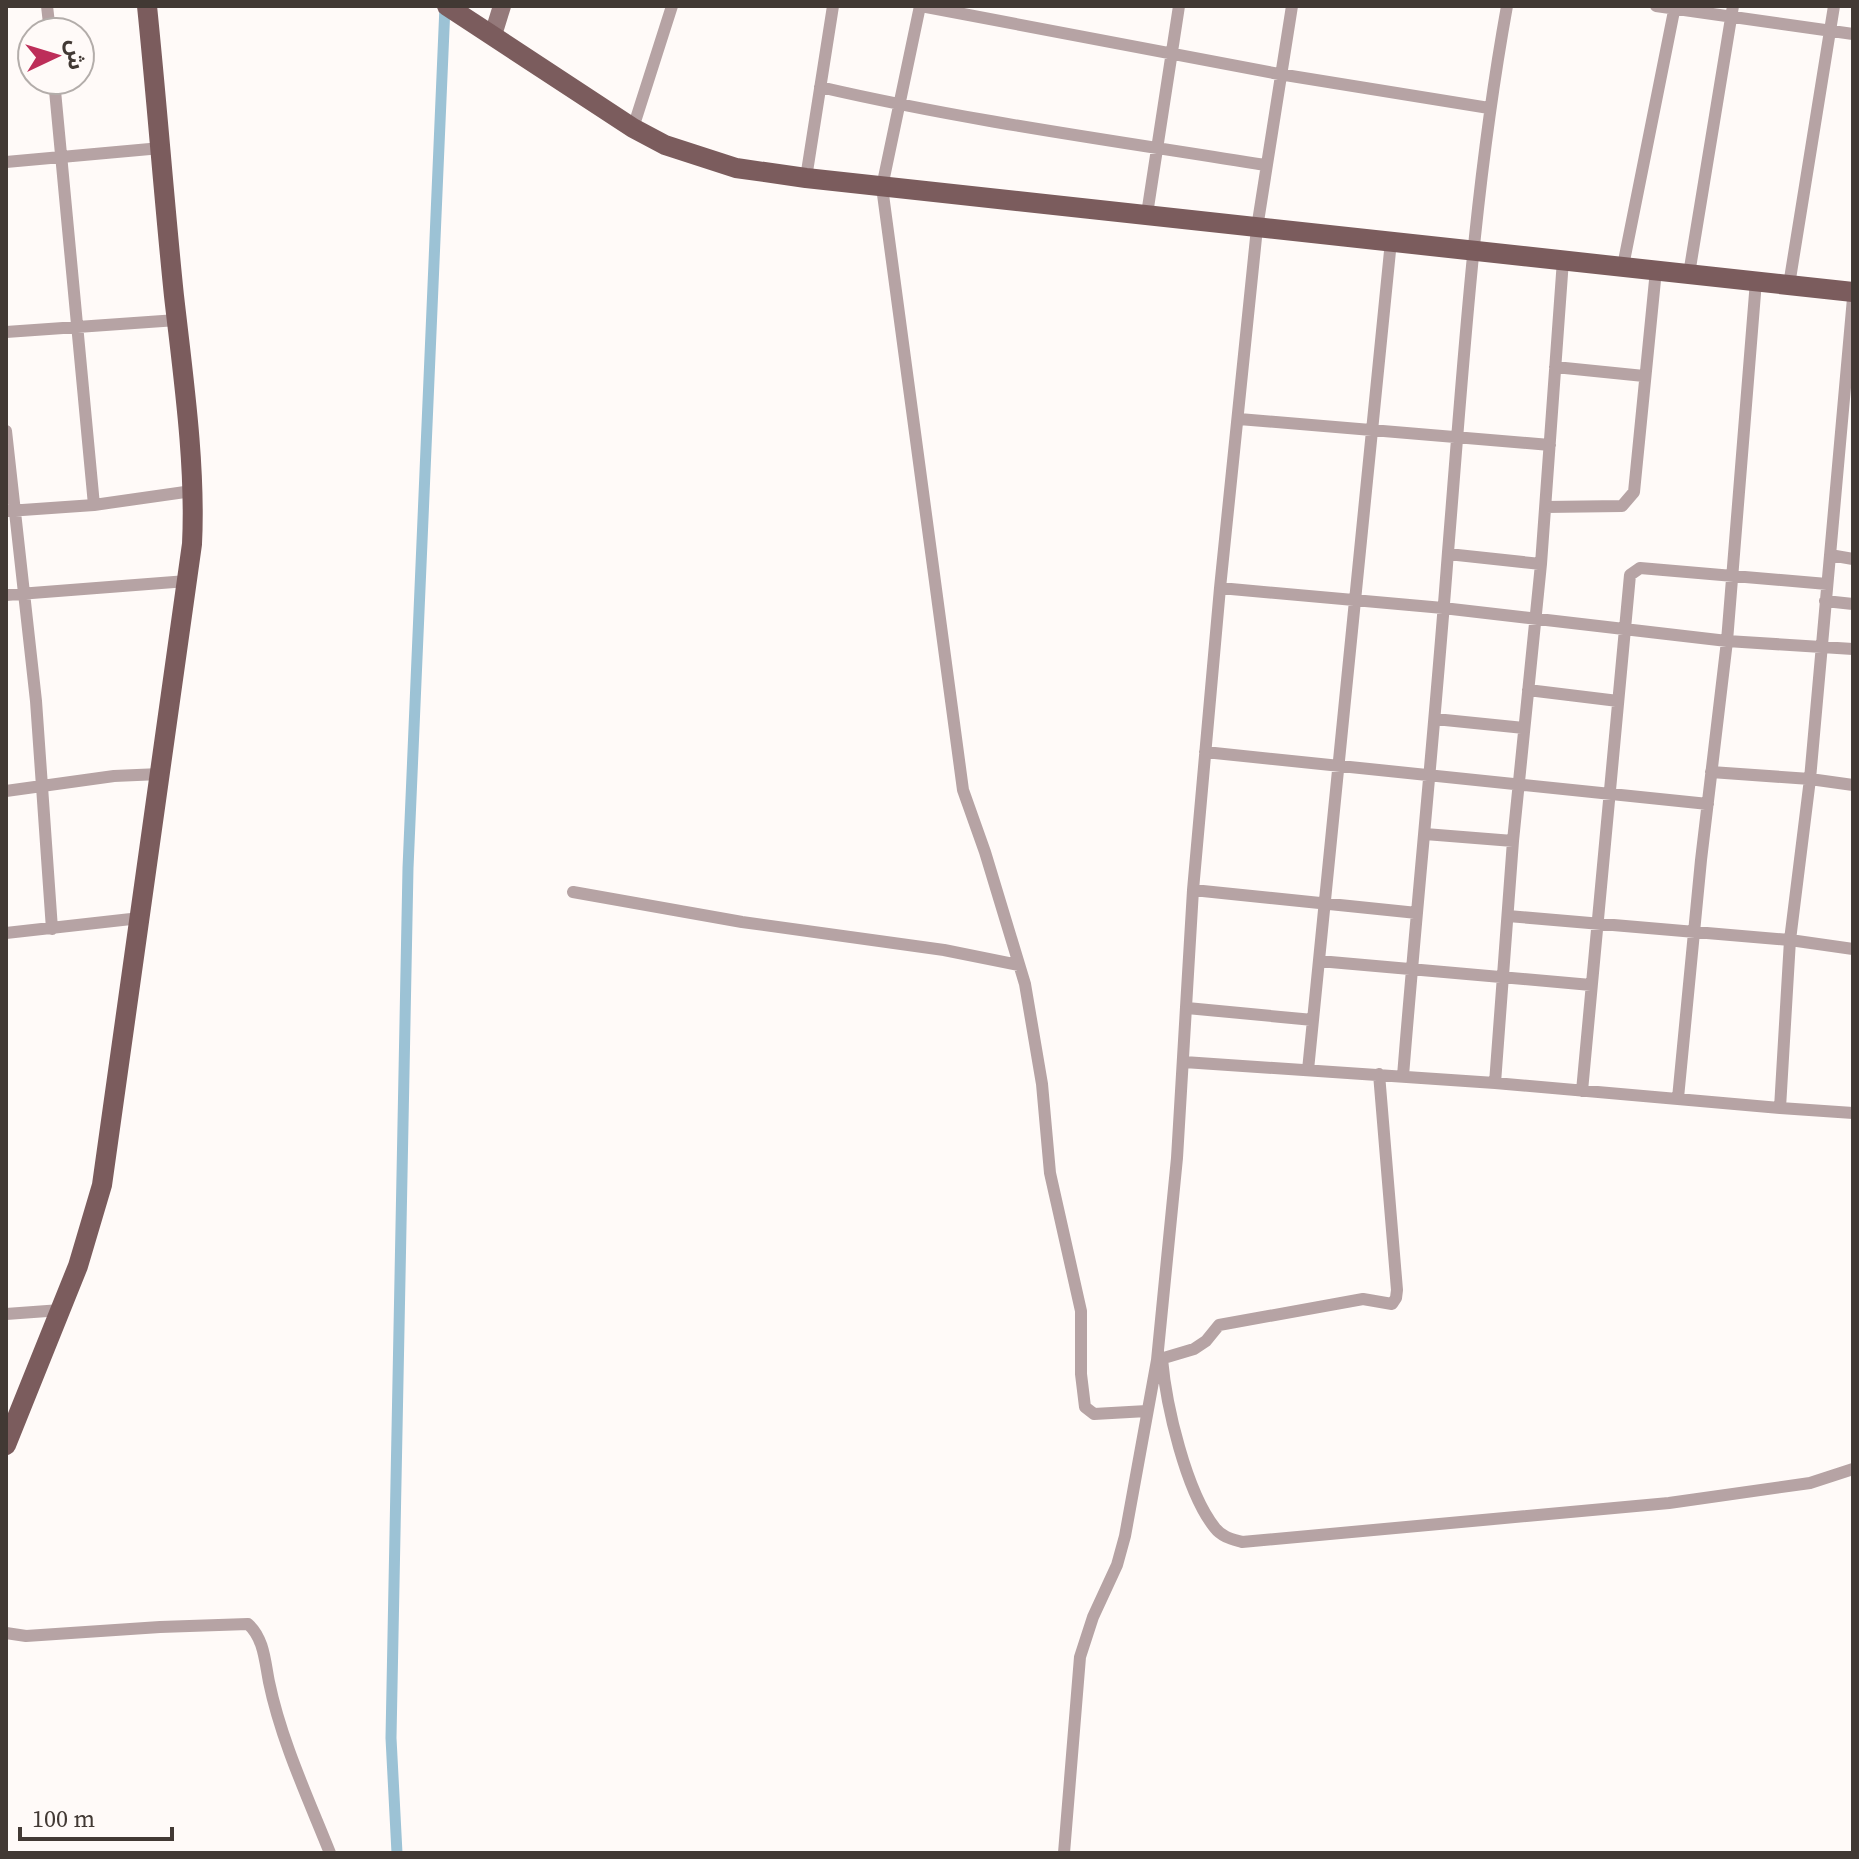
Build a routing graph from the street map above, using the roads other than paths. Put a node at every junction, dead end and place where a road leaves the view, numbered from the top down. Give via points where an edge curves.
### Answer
1 (147, 6) edge
2 (502, 6) edge
3 (672, 6) edge
4 (833, 6) edge
5 (921, 6) edge
6 (1179, 6) edge
7 (1292, 6) edge
8 (1507, 6) edge
9 (1656, 6) edge
10 (1834, 6) edge
11 (1675, 7) edge
12 (1732, 10) edge
13 (455, 11) edge
14 (1829, 31) junction
15 (1853, 34) edge
16 (493, 35) junction
17 (1172, 53) junction
18 (1279, 74) junction
19 (820, 87) junction
20 (55, 96) edge
21 (900, 105) junction
22 (1489, 108) junction
23 (633, 128) junction
24 (1156, 147) junction
25 (161, 148) junction
26 (61, 156) junction
27 (6, 162) edge
28 (1265, 165) junction
29 (806, 178) junction
30 (882, 187) junction
31 (1147, 214) junction
32 (1257, 228) junction
33 (1391, 241) junction
34 (1472, 250) junction
35 (1563, 260) junction
36 (1623, 266) junction
37 (1656, 270) junction
38 (1689, 274) junction
39 (1756, 281) junction
40 (1789, 285) junction
41 (1853, 292) edge
42 (1853, 298) edge
43 (177, 320) junction
44 (76, 328) junction
45 (6, 332) edge
46 (1555, 367) junction
47 (1644, 376) junction
48 (1239, 419) junction
49 (6, 431) edge
50 (1373, 431) junction
51 (1456, 439) junction
52 (1550, 445) junction
53 (192, 491) junction
54 (94, 505) junction
55 (1545, 507) junction
56 (10, 511) edge
57 (1448, 554) junction
58 (1830, 555) junction
59 (1853, 559) edge
60 (1541, 564) junction
61 (1732, 576) junction
62 (187, 581) junction
63 (1827, 584) junction
64 (1220, 588) junction
65 (24, 594) junction
66 (6, 595) edge
67 (1354, 599) junction
68 (1825, 601) junction
69 (1853, 604) edge
70 (1443, 608) junction
71 (1536, 618) junction
72 (1625, 628) junction
73 (1727, 641) junction
74 (1821, 646) junction
75 (1853, 649) edge
76 (1528, 690) junction
77 (1618, 701) junction
78 (1435, 719) junction
79 (1524, 728) junction
80 (1205, 752) junction
81 (1339, 766) junction
82 (1711, 772) junction
83 (160, 774) junction
84 (1430, 776) junction
85 (1810, 779) junction
86 (1518, 782) junction
87 (41, 785) junction
88 (1853, 785) edge
89 (6, 791) edge
90 (1609, 793) junction
91 (1708, 804) junction
92 (1425, 834) junction
93 (1513, 841) junction
94 (1193, 890) junction
95 (573, 892) dead end
96 (1323, 904) junction
97 (1417, 913) junction
98 (1508, 916) junction
99 (140, 918) junction
100 (1599, 926) junction
101 (52, 929) junction
102 (1695, 932) junction
103 (6, 933) edge
104 (1790, 940) junction
105 (1853, 949) edge
106 (1319, 961) junction
107 (1019, 965) junction
108 (1411, 969) junction
109 (1503, 977) junction
110 (1591, 985) junction
111 (1187, 1008) junction
112 (1313, 1020) junction
113 (1184, 1062) junction
114 (1308, 1070) junction
115 (1379, 1074) junction
116 (1403, 1076) junction
117 (1495, 1083) junction
118 (1582, 1091) junction
119 (1678, 1098) junction
120 (1780, 1108) junction
121 (1853, 1113) edge
122 (61, 1310) junction
123 (6, 1314) edge
124 (1160, 1360) junction
125 (1147, 1411) junction
126 (6, 1445) edge
127 (1853, 1469) edge
128 (6, 1633) edge
129 (330, 1853) edge
130 (1064, 1853) edge

1 - 25 main road
2 - 16 street
3 - 23 street
4 - 19 street
5 - 17 street
5 - 21 street
6 - 17 street
7 - 18 street
8 - 22 street
9 - 11 street
10 - 14 street
11 - 12 street
11 - 36 street
12 - 14 street
12 - 38 street
13 - 16 main road
14 - 15 street
14 - 40 street
16 - 23 main road
17 - 18 street
17 - 24 street
18 - 22 street
18 - 28 street
19 - 21 street
19 - 29 street
20 - 26 street
21 - 24 street
21 - 30 street
22 - 34 street
23 - 29 main road via 715,163
24 - 28 street
24 - 31 street
25 - 26 street
25 - 43 main road
26 - 27 street
26 - 44 street
28 - 32 street
29 - 30 main road
30 - 31 main road
30 - 107 street via 963,790
31 - 32 main road
32 - 33 main road
32 - 48 street
33 - 34 main road
33 - 50 street
34 - 35 main road
34 - 51 street
35 - 36 main road
35 - 46 street
36 - 37 main road
37 - 38 main road
37 - 47 street
38 - 39 main road
39 - 40 main road
39 - 61 street
40 - 41 main road
42 - 58 street
43 - 44 street
43 - 53 main road
44 - 45 street
44 - 54 street
46 - 47 street
46 - 52 street
47 - 55 street via 1634,492 1628,502 1613,508
48 - 50 street
48 - 64 street
49 - 56 street
50 - 51 street
50 - 67 street
51 - 52 street
51 - 57 street
52 - 55 street
53 - 54 street
53 - 62 main road
54 - 56 street
55 - 60 street
56 - 65 street
57 - 60 street
57 - 70 street
58 - 59 street
58 - 63 street
60 - 71 street
61 - 63 street
61 - 72 street via 1634,570 1627,588
61 - 73 street
62 - 65 street
62 - 83 main road
63 - 68 street
64 - 67 street
64 - 80 street
65 - 66 street
65 - 87 street
67 - 70 street
67 - 81 street
68 - 69 street
68 - 74 street
70 - 71 street
70 - 78 street
71 - 72 street
71 - 76 street
72 - 73 street
72 - 77 street
73 - 74 street
73 - 82 street
74 - 75 street
74 - 85 street
76 - 77 street
76 - 79 street
77 - 90 street
78 - 79 street
78 - 84 street
79 - 86 street
80 - 81 street
80 - 94 street
81 - 84 street
81 - 96 street
82 - 85 street
82 - 91 street
83 - 87 street
83 - 99 main road
84 - 86 street
84 - 92 street
85 - 88 street
85 - 104 street
86 - 90 street
86 - 93 street
87 - 89 street
87 - 101 street
90 - 91 street
90 - 100 street
91 - 102 street
92 - 93 street
92 - 97 street
93 - 98 street
94 - 96 street
94 - 111 street
95 - 107 street
96 - 97 street
96 - 106 street
97 - 108 street
98 - 100 street
98 - 109 street
99 - 101 street
99 - 122 main road via 102,1185
100 - 102 street
100 - 110 street
101 - 103 street
102 - 104 street
102 - 119 street
104 - 105 street
104 - 120 street
106 - 108 street
106 - 112 street
107 - 125 street via 1037,1048 1050,1173 1081,1311 1085,1407 1094,1414
108 - 109 street
108 - 116 street
109 - 110 street
109 - 117 street
110 - 118 street
111 - 112 street
111 - 113 street
112 - 114 street
113 - 114 street
113 - 124 street
114 - 115 street
115 - 116 street
115 - 124 street via 1397,1290 1392,1304 1363,1299 1219,1325 1194,1349
116 - 117 street
117 - 118 street
118 - 119 street
119 - 120 street
120 - 121 street
122 - 123 street
122 - 126 main road
124 - 125 street
124 - 127 street via 1194,1489 1215,1527 1242,1542 1669,1503 1810,1483
125 - 130 street via 1117,1565 1080,1657
128 - 129 street via 248,1624 261,1644 275,1706

